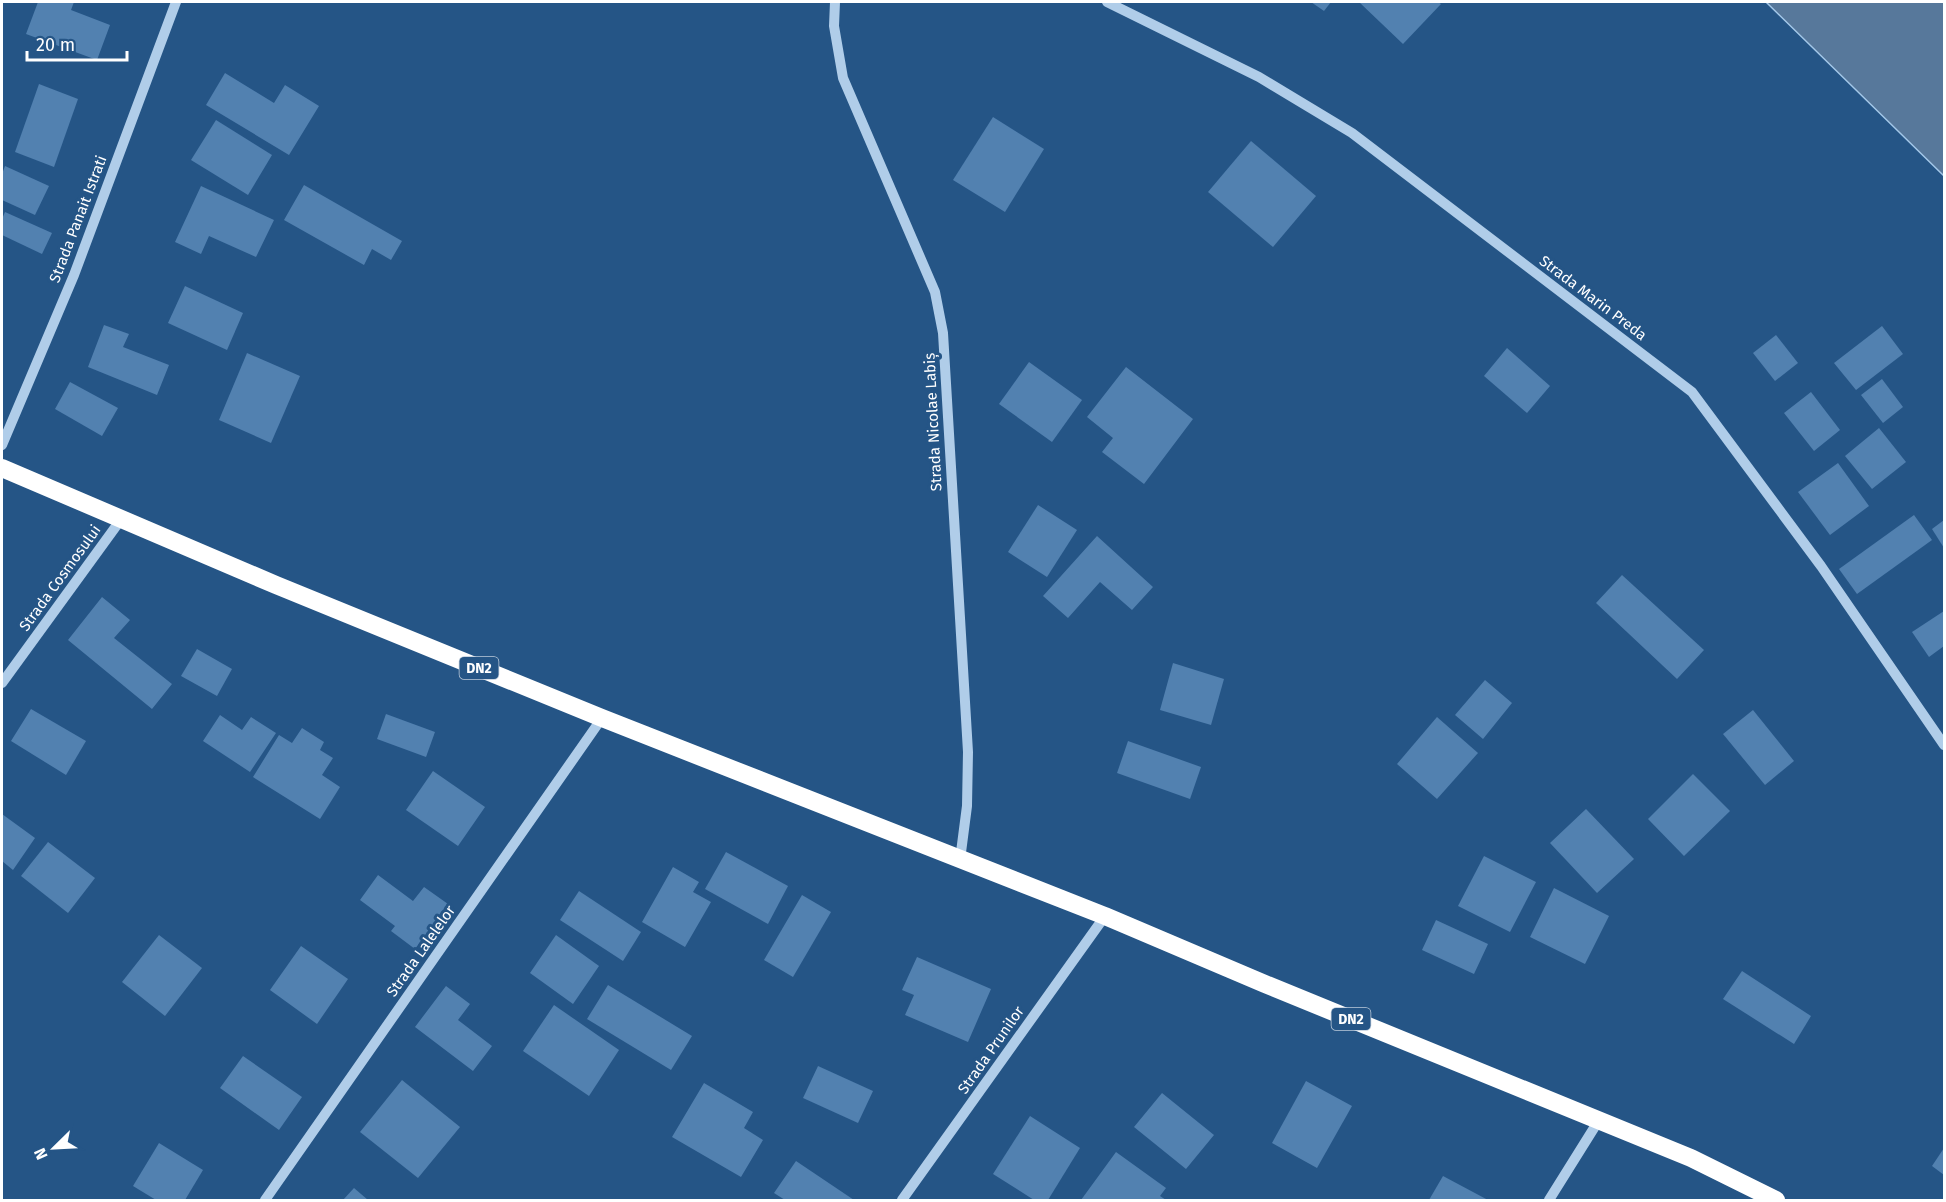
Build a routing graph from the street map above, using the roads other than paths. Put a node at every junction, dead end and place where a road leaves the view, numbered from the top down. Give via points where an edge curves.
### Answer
1 (176, 2) edge
2 (835, 2) edge
3 (1107, 2) edge
4 (2, 445) edge
5 (2, 468) edge
6 (122, 518) junction
7 (2, 683) edge
8 (602, 718) junction
9 (1944, 745) edge
10 (960, 860) junction
11 (1105, 916) junction
12 (1599, 1120) junction
13 (265, 1200) edge
14 (902, 1200) edge
15 (1550, 1200) edge
16 (1776, 1200) edge

1 - 4 street, Strada Panait Istrati via 74,275
2 - 10 street, Strada Nicolae Labiș via 834,26 843,78 935,292 943,333 968,752
3 - 9 street, Strada Marin Preda via 1259,77 1352,133 1692,392 1821,566
5 - 6 highway, DN2
6 - 7 street, Strada Cosmosului
6 - 8 highway, DN2
8 - 10 highway, DN2
8 - 13 street, Strada Lalelelor
10 - 11 highway, DN2
11 - 12 highway, DN2
11 - 14 street, Strada Prunilor
12 - 15 street
12 - 16 highway, DN2 via 1691,1158

